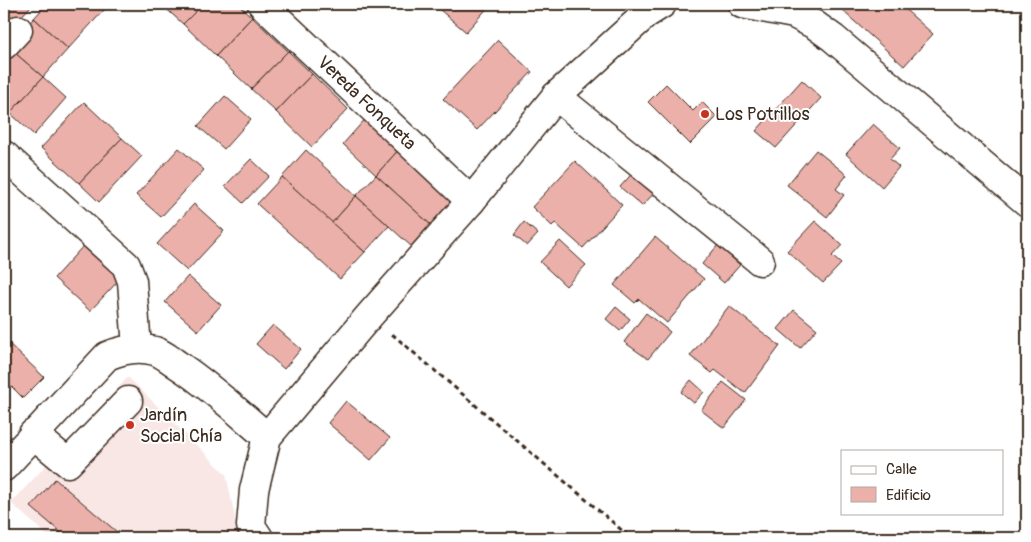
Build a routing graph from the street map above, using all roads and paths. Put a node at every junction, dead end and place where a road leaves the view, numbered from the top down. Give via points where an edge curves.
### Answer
1 (262, 4) edge
2 (662, 4) edge
3 (742, 4) edge
4 (798, 9) edge
5 (556, 96) junction
6 (4, 155) edge
7 (471, 201) junction
8 (1027, 202) edge
9 (760, 261) dead end
10 (385, 328) dead end
11 (137, 348) junction
12 (128, 401) dead end
13 (33, 434) junction
14 (268, 437) junction
15 (4, 467) edge
16 (259, 538) edge
17 (631, 538) edge

1 - 7 street, Vereda Fonqueta
2 - 5 street via 646,14
3 - 4 street
4 - 8 street
5 - 7 street
5 - 9 street
6 - 11 street via 126,265 132,281
7 - 14 street
10 - 17 path
11 - 13 street via 107,356
11 - 14 street via 156,351 202,381
12 - 13 street via 68,463
13 - 15 street
14 - 16 street via 254,490 251,526

